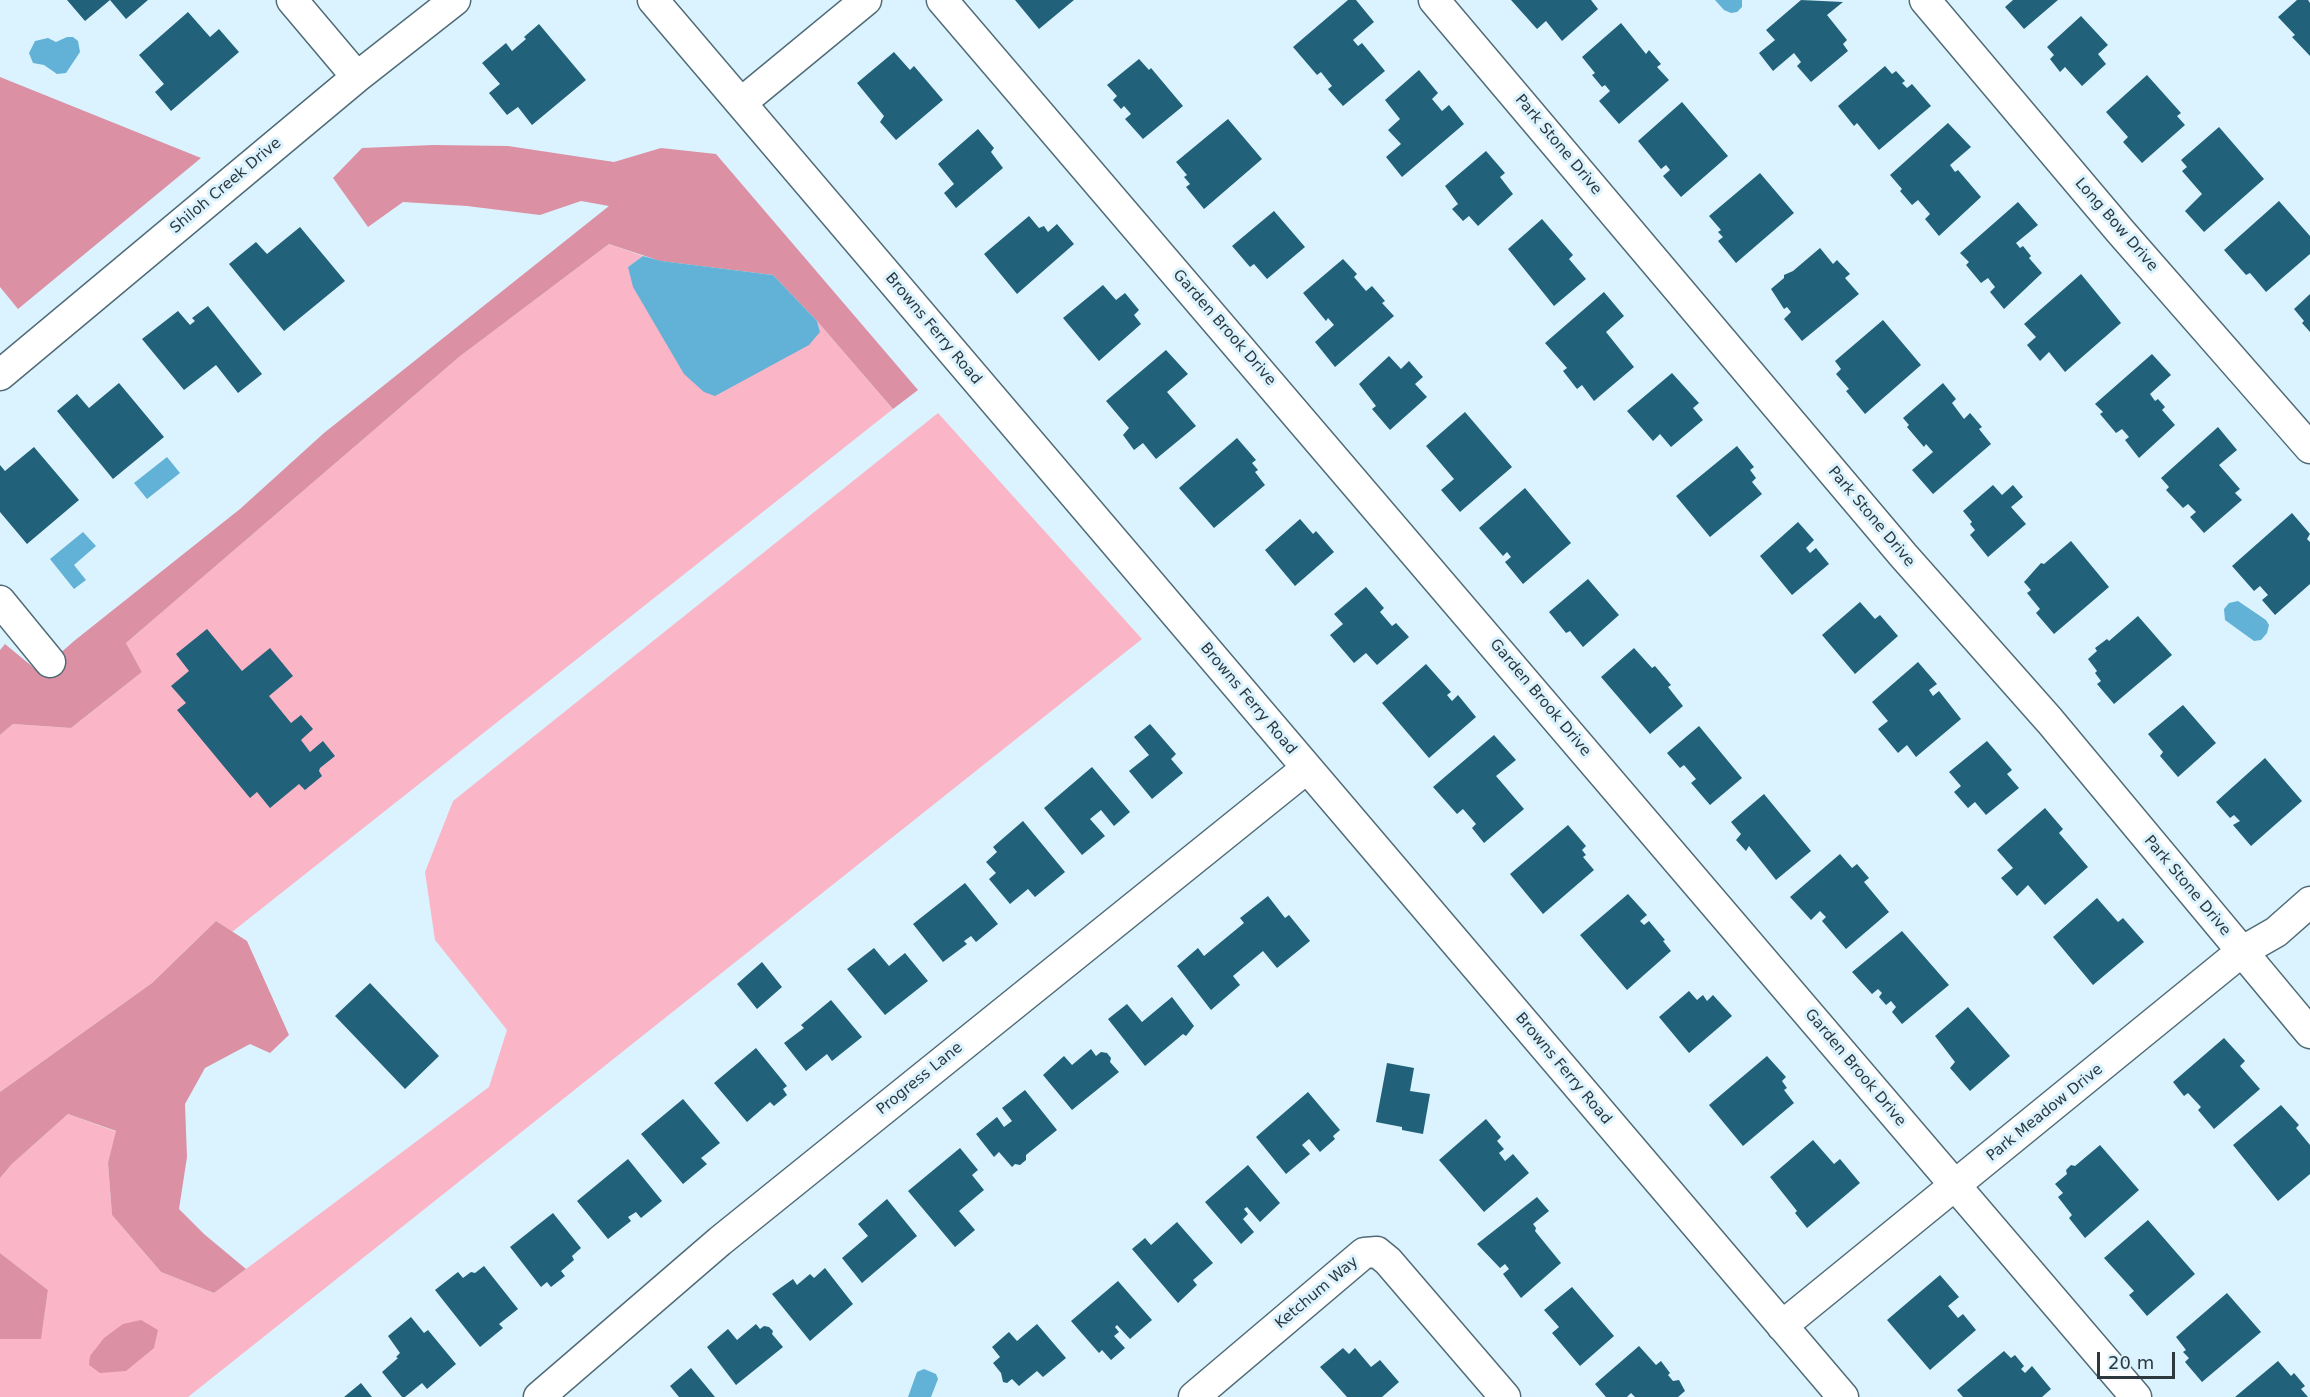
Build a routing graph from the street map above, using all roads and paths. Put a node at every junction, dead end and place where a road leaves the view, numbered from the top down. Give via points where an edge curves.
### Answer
1 (292, 0) edge
2 (455, 0) edge
3 (653, 0) edge
4 (866, 0) edge
5 (942, 0) edge
6 (1434, 0) edge
7 (1925, 0) edge
8 (357, 77) junction
9 (741, 103) junction
10 (0, 375) edge
11 (2310, 448) edge
12 (0, 601) edge
13 (50, 662) dead end
14 (1307, 768) junction
15 (2310, 902) edge
16 (2241, 952) junction
17 (2310, 1032) edge
18 (1956, 1186) junction
19 (1782, 1326) junction
20 (539, 1397) edge
21 (1194, 1397) edge
22 (1505, 1397) edge
23 (1843, 1397) edge
24 (2136, 1397) edge

1 - 8 street
2 - 8 street, Shiloh Creek Drive
3 - 9 street, Browns Ferry Road
4 - 9 street
5 - 18 street, Garden Brook Drive
6 - 16 street, Park Stone Drive via 1903,555 2050,721
7 - 11 street, Long Bow Drive
8 - 10 street, Shiloh Creek Drive
9 - 14 street, Browns Ferry Road
12 - 13 street
14 - 19 street, Browns Ferry Road
14 - 20 street, Progress Lane via 720,1240
15 - 16 street, Park Meadow Drive via 2276,932
16 - 17 street, Park Stone Drive
16 - 18 street, Park Meadow Drive
18 - 19 street, Park Meadow Drive
18 - 24 street, Garden Brook Drive
19 - 23 street, Browns Ferry Road
21 - 22 street, Ketchum Way via 1364,1253 1377,1252

